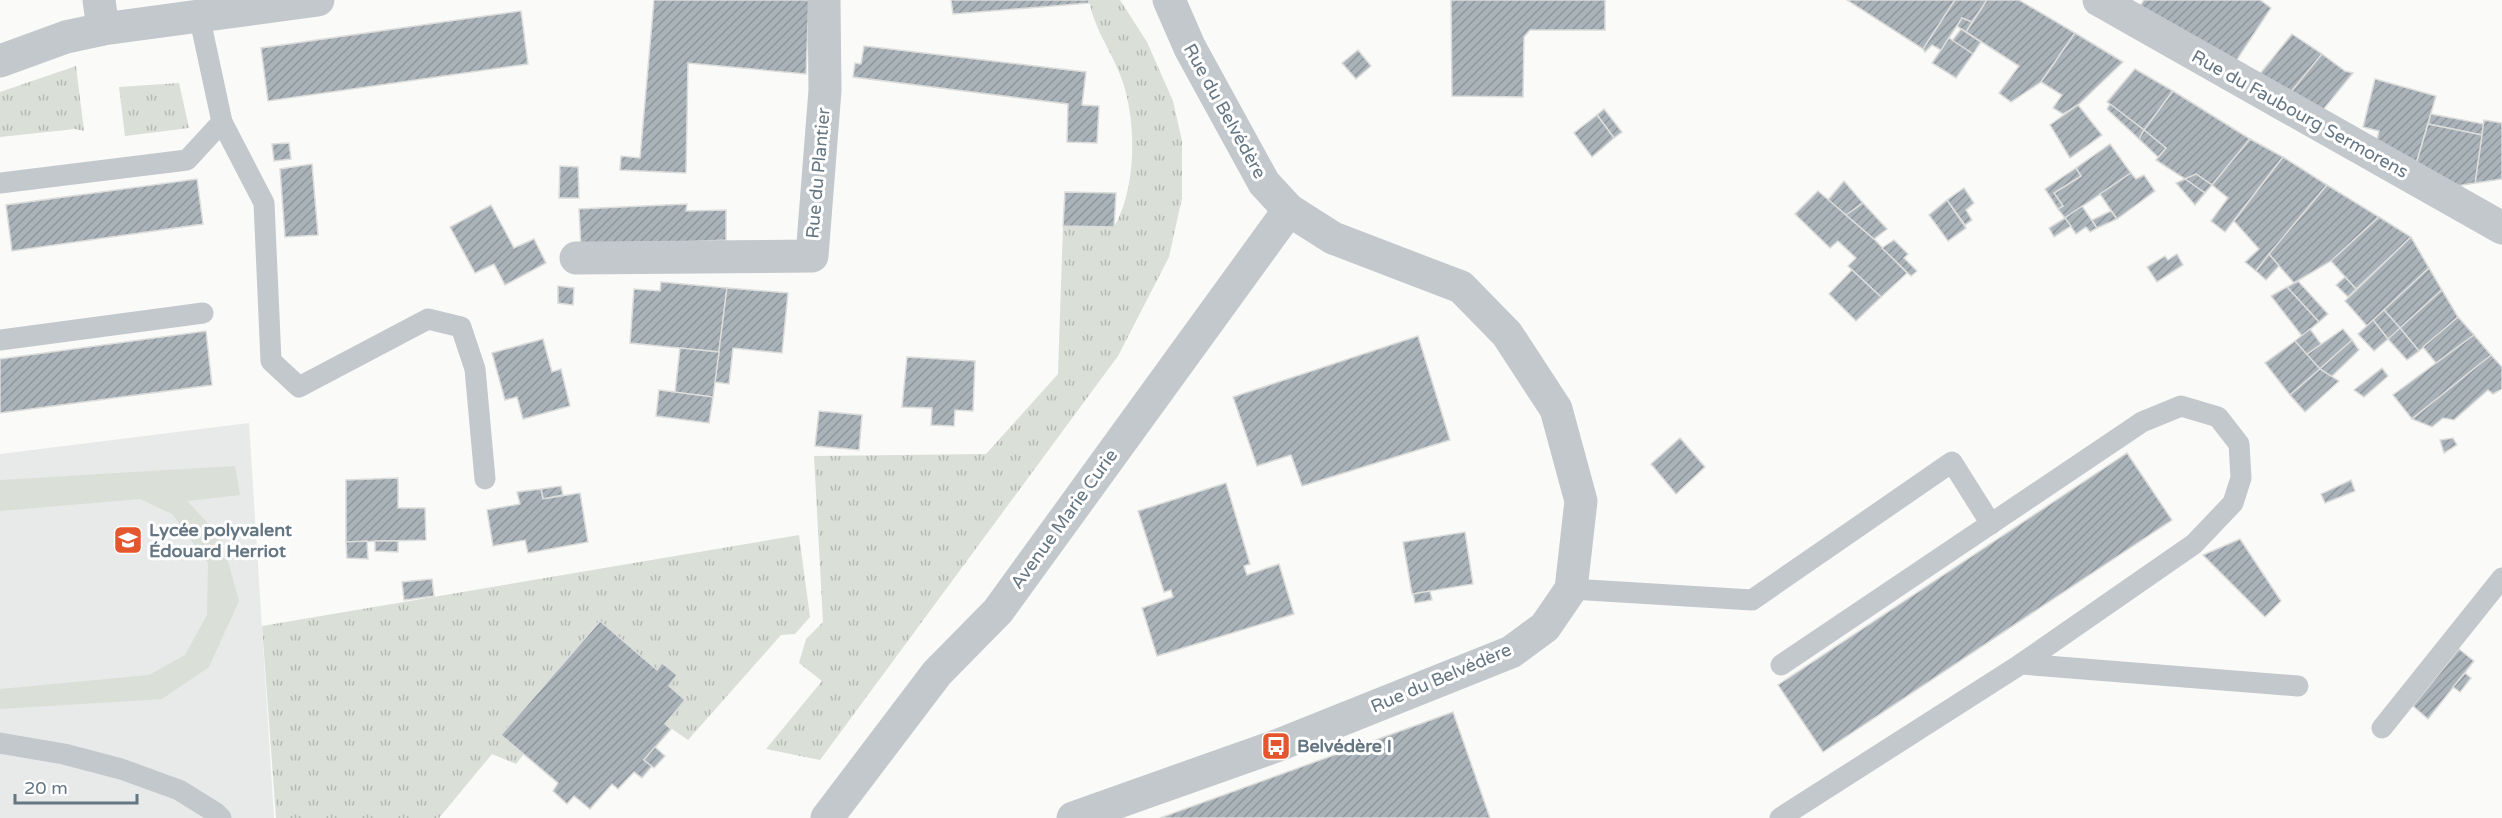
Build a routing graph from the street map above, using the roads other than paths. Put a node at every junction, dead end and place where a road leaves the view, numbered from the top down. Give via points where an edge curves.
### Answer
1 (318, 0) edge
2 (824, 0) edge
3 (1169, 0) edge
4 (2099, 0) edge
5 (101, 14) edge
6 (199, 15) junction
7 (0, 61) edge
8 (222, 122) junction
9 (0, 183) edge
10 (1289, 210) junction
11 (2502, 228) edge
12 (576, 258) dead end
13 (203, 313) dead end
14 (0, 340) edge
15 (485, 479) dead end
16 (1991, 524) junction
17 (2502, 578) edge
18 (1571, 589) junction
19 (2021, 664) junction
20 (1781, 665) dead end
21 (2298, 686) dead end
22 (2382, 728) dead end
23 (0, 743) edge
24 (221, 818) edge
25 (827, 818) edge
26 (1073, 818) edge
27 (1780, 818) edge

1 - 6 street
2 - 12 street, Rue du Plantier via 825,90 812,256
3 - 10 street, Rue du Belvédère via 1190,48 1264,183
4 - 11 street, Rue du Faubourg Sermorens
5 - 6 street
5 - 7 street via 66,38
6 - 8 lane
8 - 9 lane via 187,160
8 - 15 lane via 264,203 271,361 299,387 428,319 461,327 475,369
10 - 18 street, Rue du Belvédère via 1333,238 1461,288 1506,334 1556,409 1581,501
10 - 25 street, Avenue Marie Curie via 998,611 937,673
13 - 14 lane
16 - 18 lane via 1952,462 1752,600
16 - 19 lane via 2142,422 2181,406 2218,417 2239,444 2241,478 2233,503 2194,544
16 - 20 lane
17 - 22 lane
18 - 26 street, Rue du Belvédère via 1545,627 1511,652 1276,746
19 - 21 lane
19 - 27 lane
23 - 24 lane via 121,769 179,790

